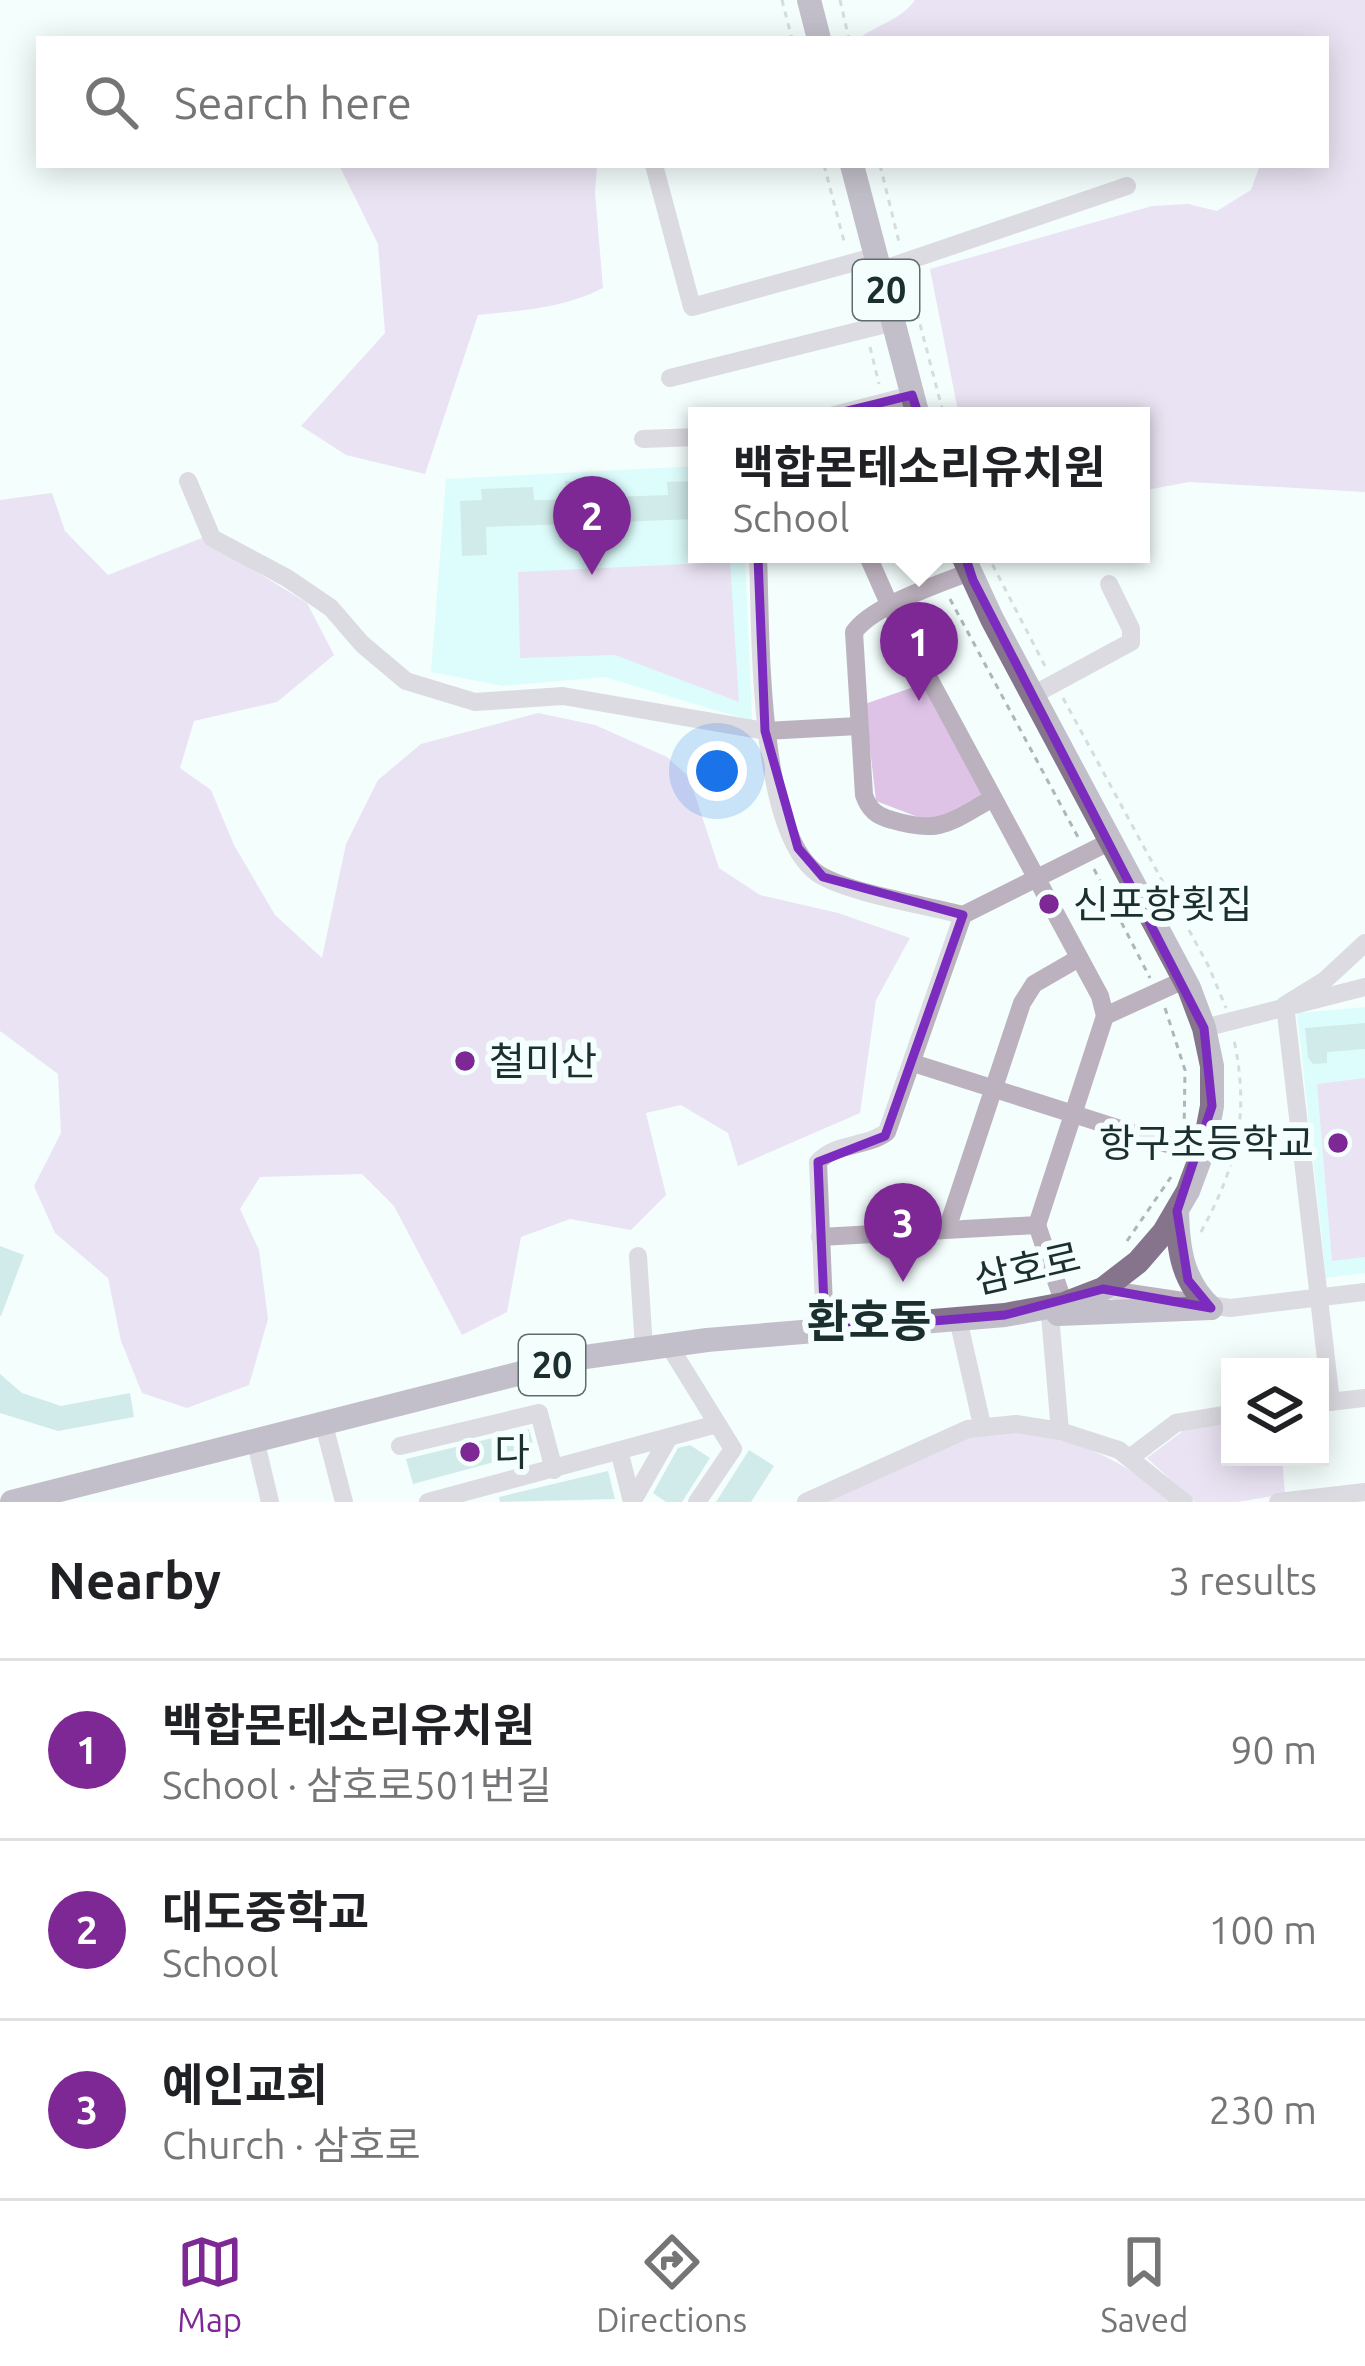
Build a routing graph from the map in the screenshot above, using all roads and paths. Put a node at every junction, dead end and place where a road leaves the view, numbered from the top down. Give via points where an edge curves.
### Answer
1 (782, 0) edge
2 (809, 0) edge
3 (839, 0) edge
4 (791, 36) edge
5 (818, 36) edge
6 (848, 36) edge
7 (655, 168) edge
8 (825, 168) edge
9 (853, 168) edge
10 (880, 168) edge
11 (1127, 186) dead end
12 (887, 262) junction
13 (850, 263) junction
14 (894, 322) junction
15 (866, 329) junction
16 (670, 378) dead end
17 (884, 402) junction
18 (915, 405) edge
19 (865, 407) edge
20 (941, 407) edge
21 (688, 436) edge
22 (643, 439) dead end
23 (188, 481) dead end
24 (758, 563) edge
25 (871, 563) edge
26 (966, 563) edge
27 (1109, 584) dead end
28 (890, 606) junction
29 (1033, 694) junction
30 (858, 726) junction
31 (765, 731) junction
32 (994, 798) junction
33 (1111, 841) junction
34 (1038, 879) junction
35 (963, 915) junction
36 (1365, 943) edge
37 (1079, 958) junction
38 (1184, 980) junction
39 (1365, 987) edge
40 (1285, 1005) junction
41 (1105, 1016) junction
42 (1204, 1028) junction
43 (913, 1063) junction
44 (994, 1091) junction
45 (1074, 1116) junction
46 (1202, 1155) junction
47 (1178, 1211) junction
48 (1037, 1225) junction
49 (947, 1229) junction
50 (820, 1237) junction
51 (638, 1256) dead end
52 (1103, 1288) junction
53 (1365, 1292) edge
54 (1319, 1298) junction
55 (1211, 1307) junction
56 (1057, 1310) junction
57 (958, 1319) junction
58 (825, 1330) junction
59 (656, 1346) junction
60 (1323, 1358) edge
61 (1365, 1398) edge
62 (1329, 1402) edge
63 (1221, 1416) edge
64 (323, 1421) junction
65 (717, 1424) junction
66 (982, 1425) junction
67 (1060, 1431) junction
68 (254, 1439) junction
69 (668, 1439) junction
70 (400, 1446) dead end
71 (620, 1454) junction
72 (1131, 1457) junction
73 (554, 1470) junction
74 (1365, 1492) edge
75 (12, 1502) edge
76 (270, 1502) edge
77 (344, 1502) edge
78 (428, 1502) edge
79 (632, 1502) edge
80 (697, 1502) edge
81 (806, 1502) edge
82 (1184, 1502) edge
83 (1278, 1502) edge

1 - 4 path
2 - 5 main road
3 - 6 path
7 - 13 street via 692,307
8 - 13 path
9 - 12 main road, 20
10 - 12 path
11 - 12 street
12 - 13 street
12 - 14 main road, 20
12 - 20 path
13 - 15 path
14 - 15 street
14 - 18 main road, 20
15 - 16 street
15 - 17 path
17 - 18 street
17 - 19 street
21 - 22 street
23 - 31 street via 212,538 332,608 406,681 475,702 563,696
24 - 31 street
25 - 28 street
26 - 28 street
26 - 29 main road, 삼호로
27 - 29 street via 1131,642
28 - 30 street via 854,632
28 - 32 street
29 - 33 main road, 삼호로
30 - 31 street
30 - 32 street via 864,795 884,818 929,829
31 - 35 street via 789,826 813,869
32 - 34 street
33 - 34 street
33 - 38 main road, 삼호로
34 - 35 street
34 - 37 street
35 - 43 street
36 - 40 street
37 - 41 street
37 - 44 street via 1028,992
38 - 41 street
38 - 42 main road, 삼호로
39 - 40 street
40 - 42 street
40 - 54 street
41 - 45 street
42 - 46 main road, 삼호로 via 1213,1085
43 - 44 street
43 - 50 street via 887,1132 818,1162
44 - 45 street
44 - 49 street
45 - 46 street
45 - 48 street
46 - 47 main road, 삼호로
47 - 52 main road, 삼호로 via 1138,1262
47 - 55 main road via 1188,1280
48 - 49 street
48 - 56 street
49 - 50 street
50 - 58 street
51 - 59 street
52 - 55 street
52 - 56 main road, 삼호로
53 - 54 street
54 - 55 street
54 - 60 street
55 - 56 main road, 삼호로
56 - 57 main road, 삼호로
56 - 67 street
57 - 58 main road, 삼호로 / 20
57 - 66 street
58 - 59 main road, 삼호로 / 20
59 - 64 main road, 삼호로 / 20
59 - 65 street
61 - 62 street
63 - 72 street via 1176,1423
64 - 68 main road, 삼호로 / 20
64 - 77 street
65 - 69 street
65 - 80 street via 733,1449
66 - 67 street
66 - 81 street
67 - 72 street
68 - 75 main road, 삼호로 / 20
68 - 76 street
69 - 71 street
69 - 79 street
70 - 73 street via 539,1414
71 - 73 street
71 - 79 street
72 - 82 street
73 - 78 street
74 - 83 street

